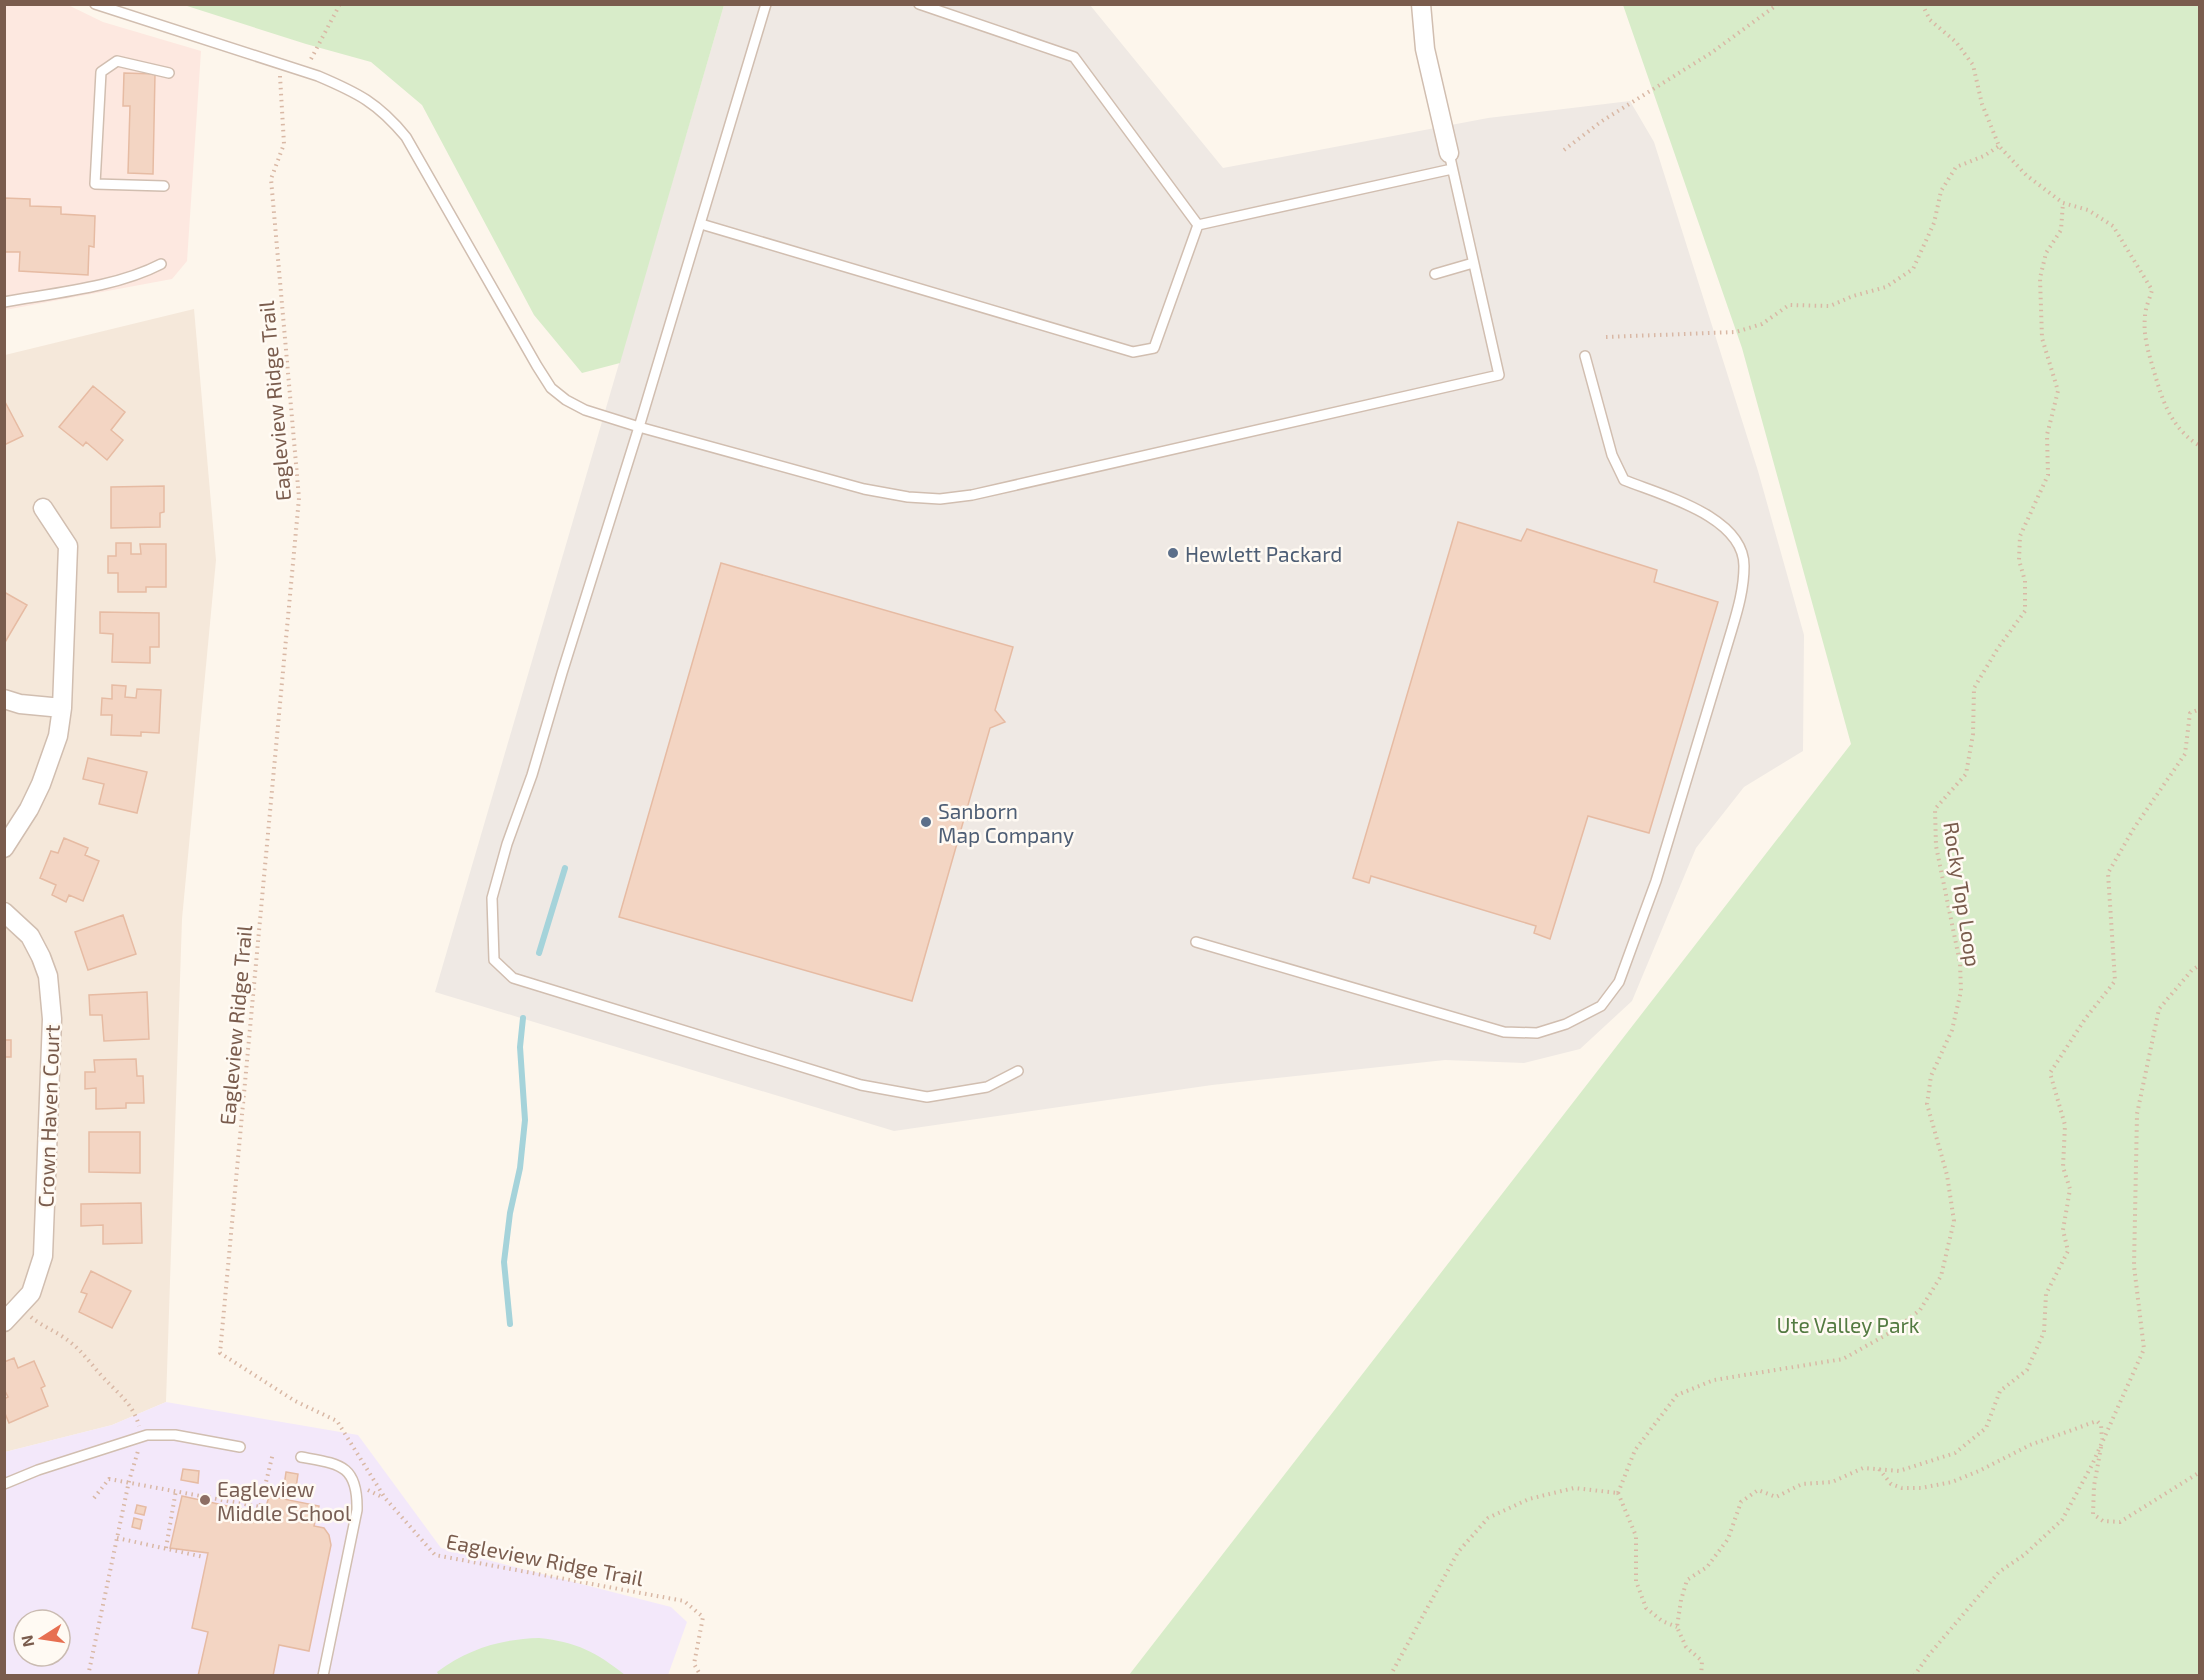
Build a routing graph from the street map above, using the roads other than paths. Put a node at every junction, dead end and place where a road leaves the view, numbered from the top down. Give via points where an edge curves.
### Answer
1 (95, 4) edge
2 (766, 4) edge
3 (919, 4) edge
4 (1421, 4) edge
5 (169, 73) dead end
6 (1450, 161) junction
7 (164, 186) dead end
8 (701, 224) junction
9 (1198, 225) junction
10 (1473, 263) junction
11 (161, 264) dead end
12 (1435, 274) dead end
13 (4, 302) edge
14 (1585, 357) dead end
15 (639, 428) junction
16 (43, 508) dead end
17 (4, 699) edge
18 (62, 708) junction
19 (4, 848) edge
20 (4, 912) edge
21 (1196, 942) dead end
22 (1018, 1071) dead end
23 (4, 1322) edge
24 (240, 1447) dead end
25 (301, 1457) dead end
26 (4, 1484) edge
27 (323, 1676) edge

1 - 15 lane via 304,71 369,101 406,137 551,388 585,410
2 - 8 lane
3 - 9 lane via 1074,57
4 - 6 street via 1425,49
5 - 7 lane via 117,61 101,72 95,184
6 - 9 lane
6 - 10 lane
8 - 9 lane via 1133,351 1154,348
8 - 15 lane
10 - 12 lane
10 - 15 lane via 1499,375 972,495 940,499 864,489
11 - 13 lane via 134,276 90,287
14 - 21 lane via 1612,455 1624,480 1693,507 1719,522 1736,540 1744,564 1732,629 1656,880 1619,982 1601,1006 1566,1024 1537,1033 1504,1032
15 - 22 lane via 492,898 494,960 513,978 861,1085 927,1096 987,1087
16 - 18 street via 68,546
17 - 18 street
18 - 19 street via 58,736 41,784
20 - 23 street, Crown Haven Court via 30,936 41,957 48,976 52,1019 43,1256 31,1293
24 - 26 lane via 175,1436 142,1437
25 - 27 lane via 348,1470 357,1492 357,1509

